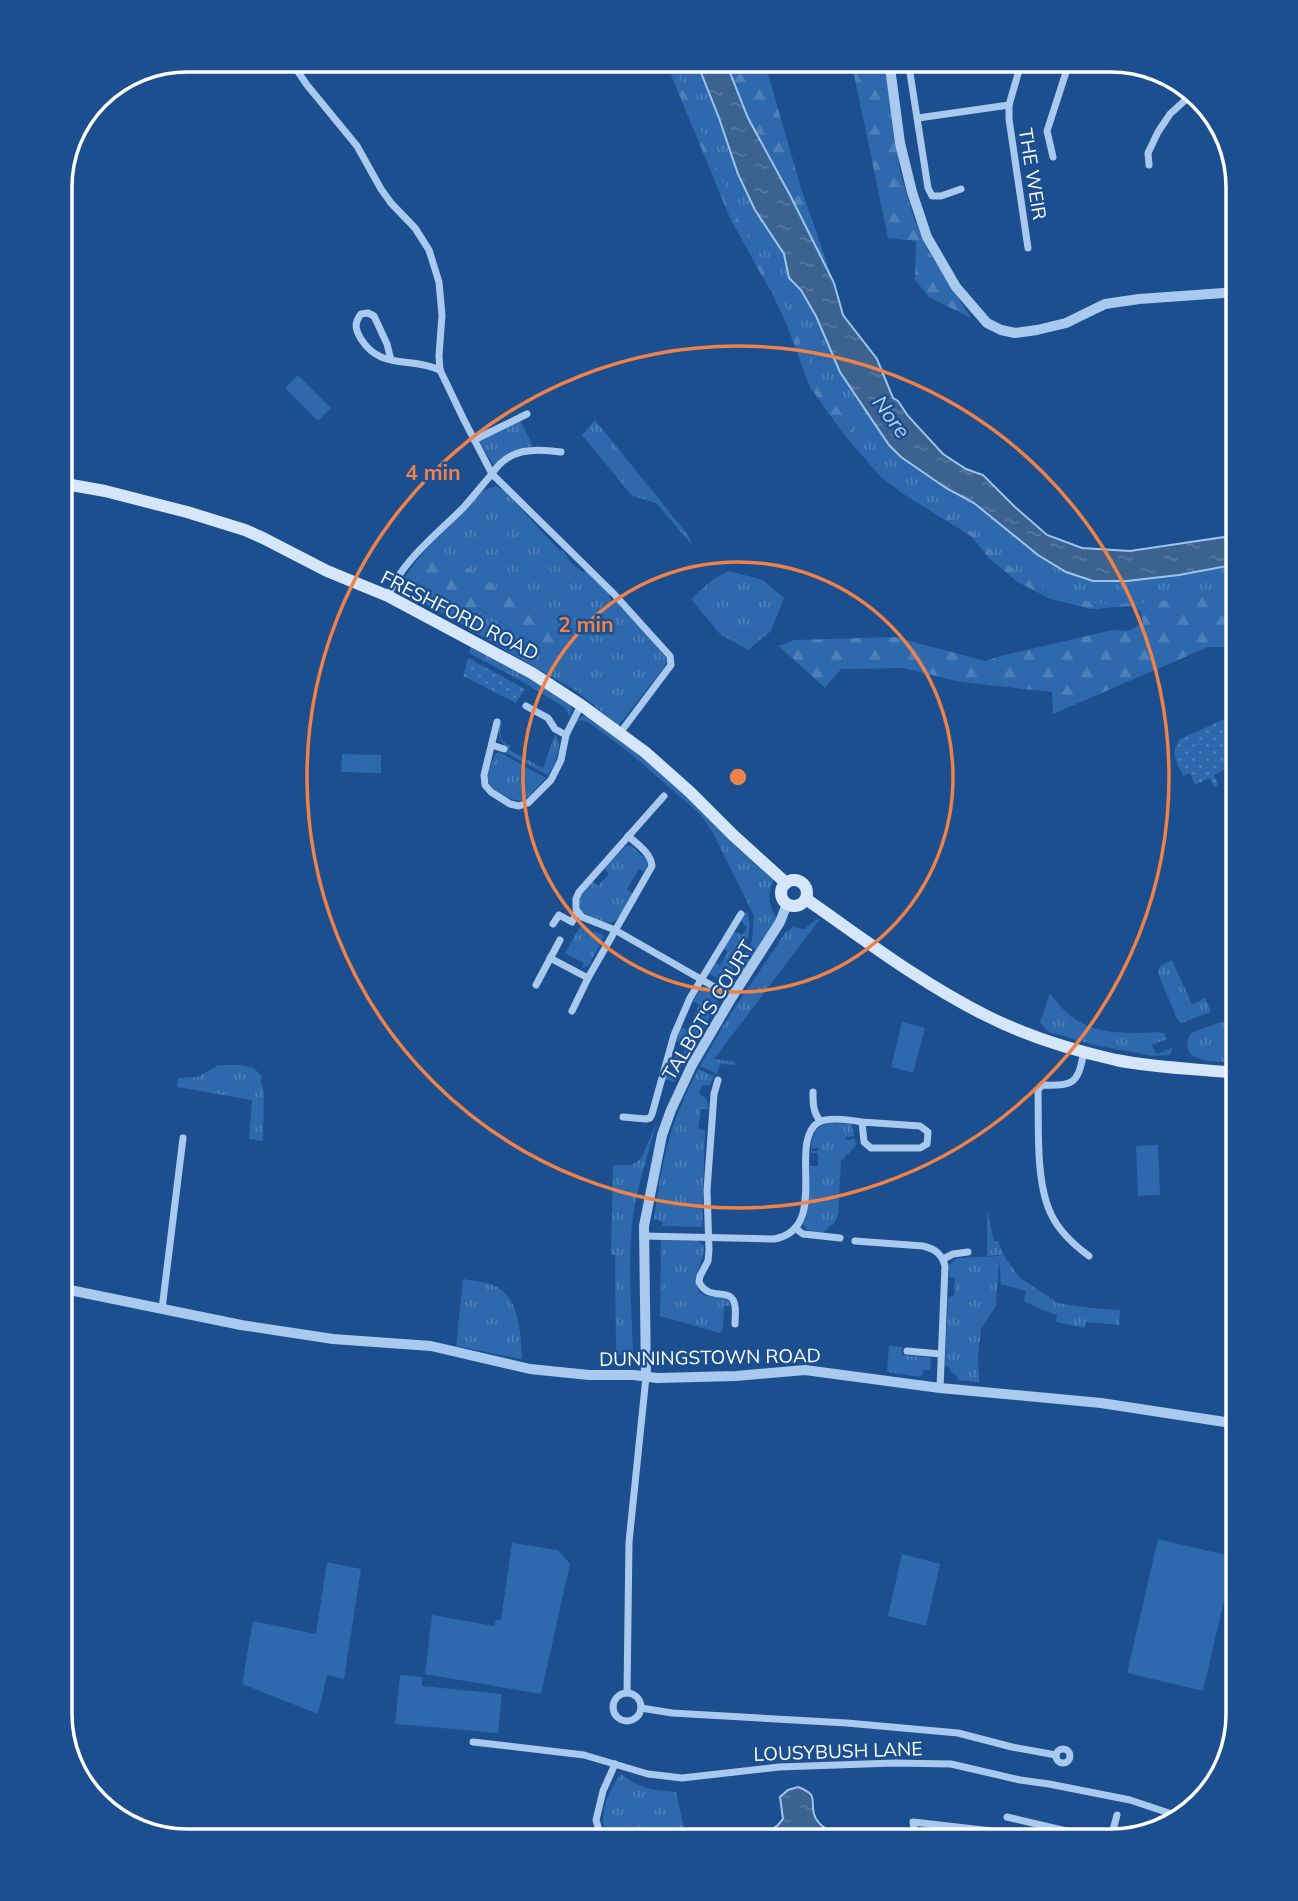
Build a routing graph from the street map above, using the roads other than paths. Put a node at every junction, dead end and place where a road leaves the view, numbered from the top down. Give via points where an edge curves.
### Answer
1 (298, 72) edge
2 (891, 72) edge
3 (1019, 72) edge
4 (1065, 72) edge
5 (910, 74) dead end
6 (1186, 99) edge
7 (1009, 105) junction
8 (918, 118) junction
9 (1053, 158) dead end
10 (1149, 165) dead end
11 (961, 189) dead end
12 (1028, 248) dead end
13 (1226, 293) edge
14 (391, 360) junction
15 (440, 370) junction
16 (527, 414) dead end
17 (474, 440) junction
18 (561, 452) dead end
19 (492, 474) junction
20 (72, 485) edge
21 (388, 596) junction
22 (581, 705) junction
23 (526, 706) dead end
24 (497, 722) dead end
25 (620, 733) junction
26 (566, 735) junction
27 (492, 745) junction
28 (504, 749) dead end
29 (664, 796) dead end
30 (628, 836) junction
31 (786, 883) junction
32 (806, 899) junction
33 (787, 904) junction
34 (577, 912) junction
35 (741, 914) dead end
36 (553, 924) dead end
37 (615, 930) junction
38 (560, 940) dead end
39 (550, 958) junction
40 (588, 978) junction
41 (701, 979) junction
42 (536, 985) dead end
43 (732, 997) junction
44 (572, 1011) dead end
45 (1084, 1051) junction
46 (1226, 1072) edge
47 (718, 1080) dead end
48 (813, 1092) dead end
49 (623, 1117) dead end
50 (821, 1121) junction
51 (862, 1122) junction
52 (183, 1138) dead end
53 (795, 1228) junction
54 (836, 1235) dead end
55 (643, 1236) junction
56 (709, 1238) junction
57 (855, 1241) dead end
58 (968, 1252) dead end
59 (1089, 1256) dead end
60 (943, 1259) junction
61 (72, 1290) edge
62 (162, 1309) junction
63 (734, 1324) dead end
64 (907, 1351) dead end
65 (941, 1354) junction
66 (646, 1377) junction
67 (940, 1388) junction
68 (1226, 1422) edge
69 (626, 1692) junction
70 (641, 1708) junction
71 (473, 1742) dead end
72 (1056, 1755) dead end
73 (615, 1765) junction
74 (1169, 1814) edge
75 (1118, 1815) dead end
76 (1007, 1818) dead end
77 (599, 1829) edge
78 (915, 1829) edge
79 (975, 1829) edge
80 (1054, 1829) edge
81 (1113, 1829) edge

1 - 15 street via 357,146 385,195 429,250 442,314
2 - 13 street via 900,144 927,237 956,287 987,323 1015,333 1066,323 1105,304
3 - 7 street, THE WEIR
4 - 9 street via 1043,130
5 - 8 street
6 - 10 street via 1158,132 1148,153
7 - 8 street, THE WEIR
7 - 12 street, THE WEIR
8 - 11 street via 932,196
14 - 14 street via 380,358 362,340 355,328 361,314 374,316
14 - 15 street
15 - 17 street
16 - 17 street
17 - 19 street
18 - 19 street via 535,449 513,454
19 - 21 street via 396,578
19 - 25 street via 670,656 671,665
20 - 21 main road, FRESHFORD ROAD via 227,524
21 - 22 main road, FRESHFORD ROAD via 532,673
22 - 25 main road, FRESHFORD ROAD
22 - 26 street
23 - 26 street
24 - 27 street
25 - 31 main road, FRESHFORD ROAD
26 - 27 street via 551,780 519,806 485,785
27 - 28 street
29 - 30 street
30 - 34 street via 579,892
30 - 37 street via 652,859 652,866
31 - 32 main road, FRESHFORD ROAD via 801,882
31 - 33 main road via 781,894
32 - 33 main road via 796,906
32 - 45 main road, FRESHFORD ROAD via 954,999 1016,1029
33 - 43 street, TALBOT'S COURT
34 - 36 street via 572,922 559,915
34 - 37 street
35 - 41 street
37 - 40 street
37 - 41 street
38 - 39 street
39 - 40 street
39 - 42 street
40 - 44 street
41 - 43 street
41 - 49 street via 674,1035 650,1118
43 - 55 street, TALBOT'S COURT via 671,1110
45 - 46 main road, FRESHFORD ROAD via 1155,1066
45 - 59 street via 1074,1081 1038,1090 1045,1198 1052,1217 1072,1244
47 - 56 street via 710,1093
48 - 50 street via 813,1106
50 - 51 street
50 - 53 street via 807,1143 806,1188 802,1216
51 - 51 street via 864,1142 871,1148 927,1144 928,1132 920,1126
52 - 62 street
53 - 54 street via 803,1234
53 - 56 street via 774,1238
55 - 56 street
55 - 66 street, TALBOT'S COURT
56 - 63 street via 708,1261 699,1282 705,1291 733,1298
57 - 60 street via 923,1246
58 - 60 street
60 - 65 street
61 - 62 street, DUNNINGSTOWN ROAD
62 - 66 street, DUNNINGSTOWN ROAD via 334,1339 431,1346 530,1369
64 - 65 street
65 - 67 street
66 - 67 street, DUNNINGSTOWN ROAD via 805,1370
66 - 69 street via 629,1542
67 - 68 street, DUNNINGSTOWN ROAD via 1101,1403
69 - 70 street via 640,1700
69 - 70 street via 614,1700 614,1714 626,1721
70 - 72 street via 958,1733
71 - 73 street, LOUSYBUSH LANE via 584,1755
73 - 74 street, LOUSYBUSH LANE via 682,1778 779,1767 951,1764 1130,1800
73 - 77 street via 603,1791 596,1820
75 - 81 street
76 - 80 street
78 - 79 street via 914,1822

